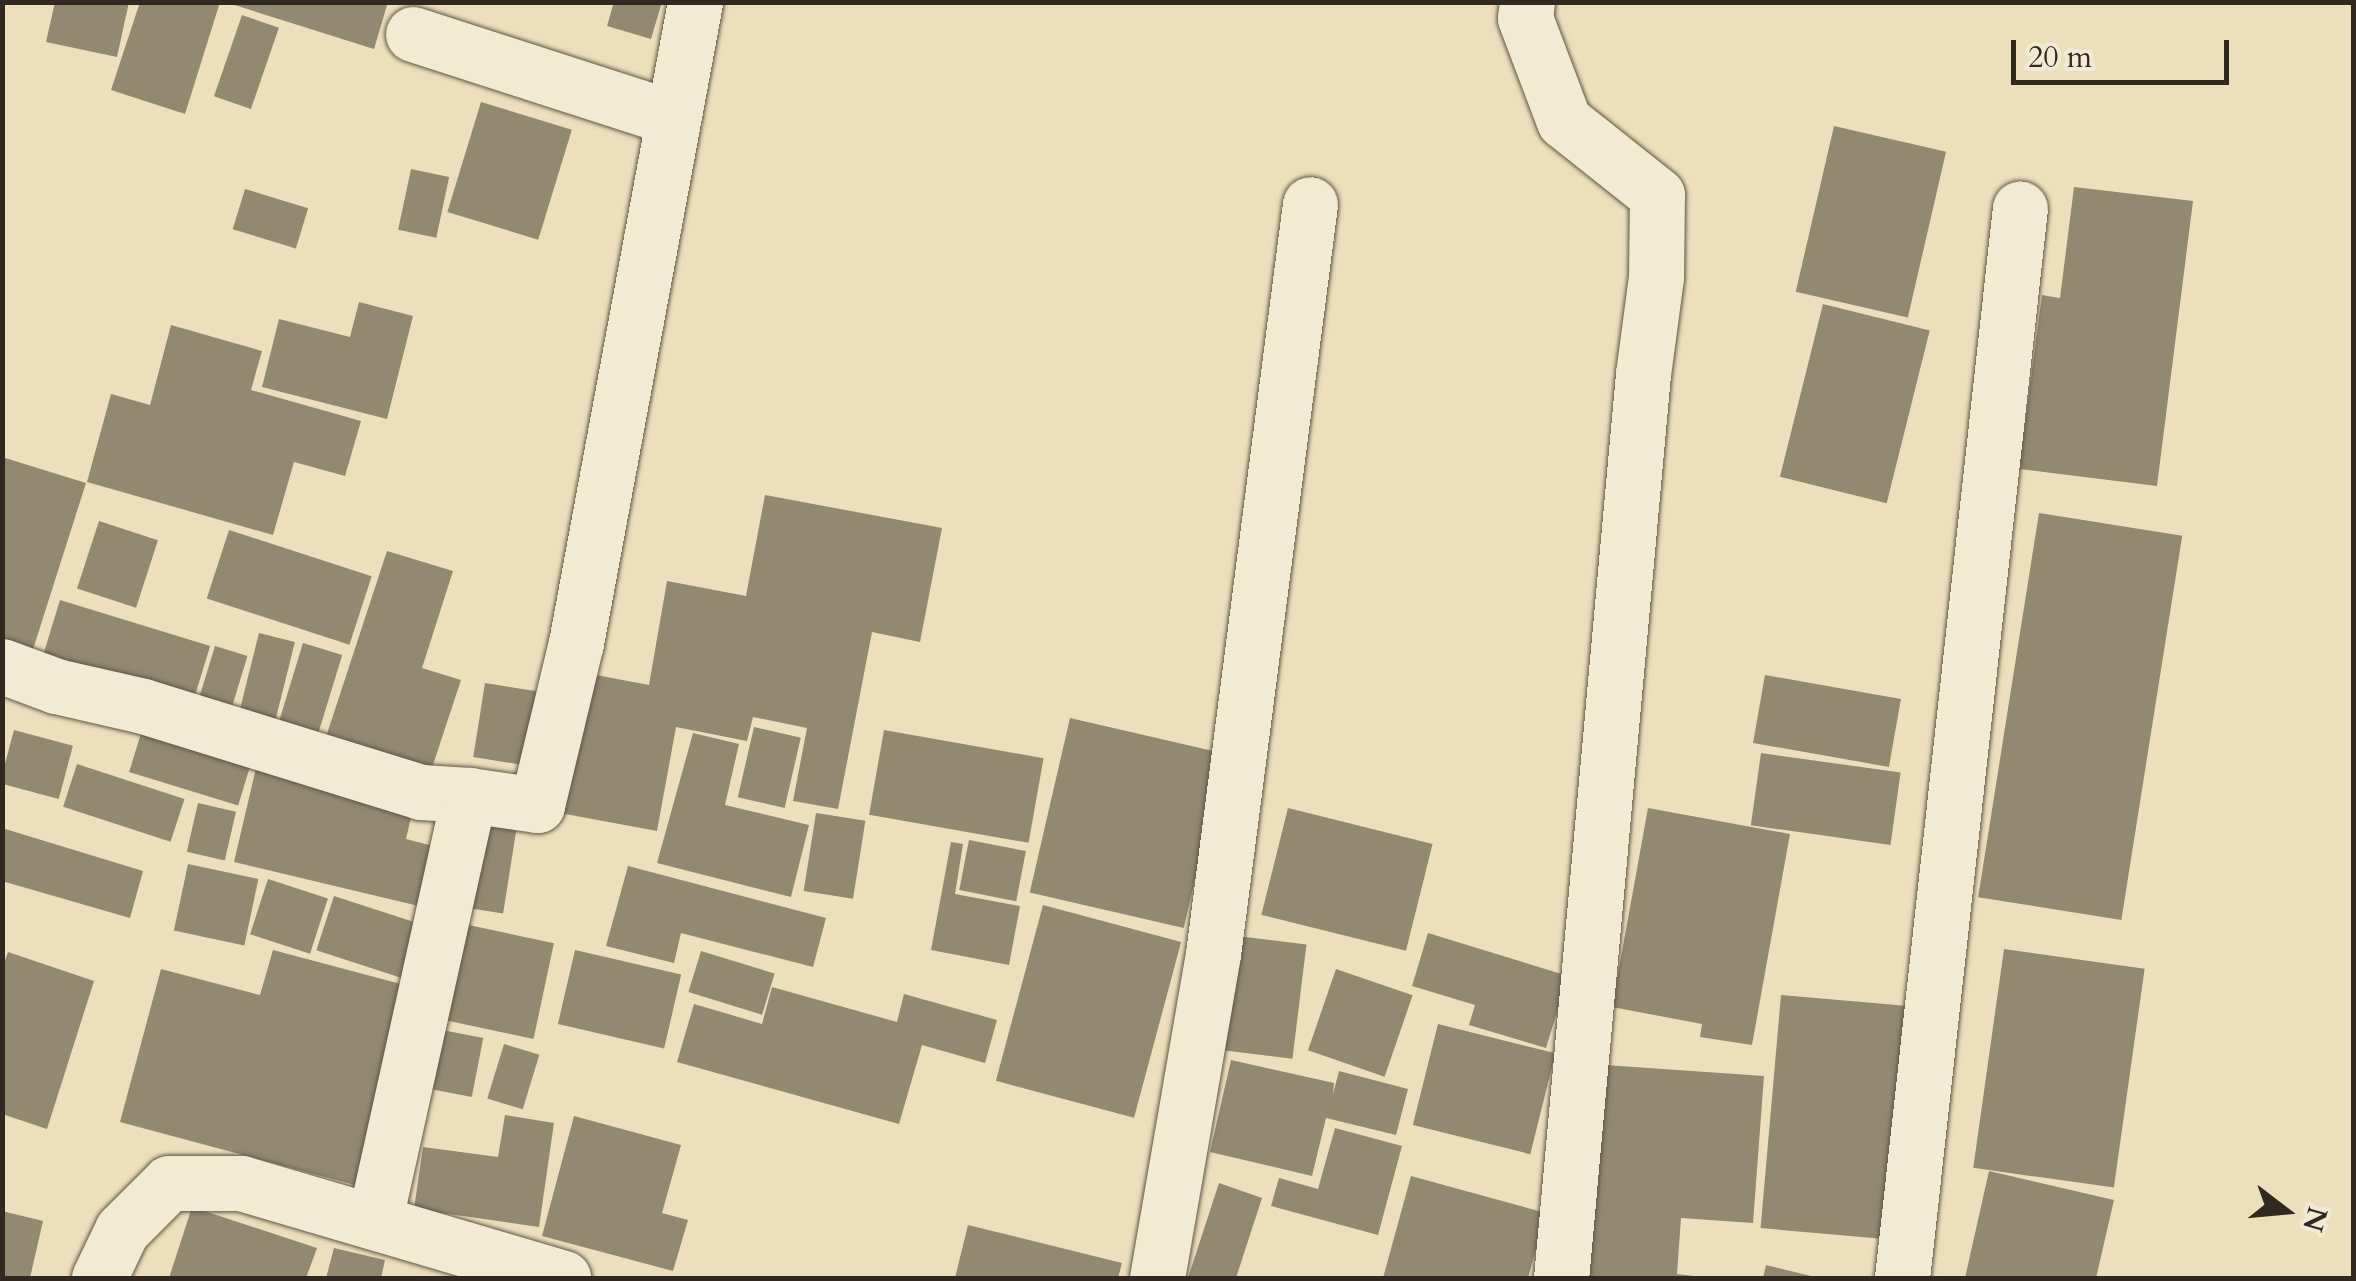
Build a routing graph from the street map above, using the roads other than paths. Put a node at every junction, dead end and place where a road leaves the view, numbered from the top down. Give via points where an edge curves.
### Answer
1 (695, 2) edge
2 (1527, 2) edge
3 (413, 34) dead end
4 (673, 118) junction
5 (1310, 204) dead end
6 (2020, 208) dead end
7 (2, 666) edge
8 (469, 796) junction
9 (374, 1222) junction
10 (99, 1278) edge
11 (563, 1278) edge
12 (1157, 1278) edge
13 (1562, 1278) edge
14 (1902, 1278) edge

1 - 4 street
2 - 13 street via 1525,18 1564,122 1657,195 1656,277
3 - 4 street
4 - 8 street via 576,643 537,805
5 - 12 street via 1213,954
6 - 14 street
7 - 8 street via 421,792
8 - 9 street
9 - 10 street via 240,1183 170,1184 122,1230
9 - 11 street

